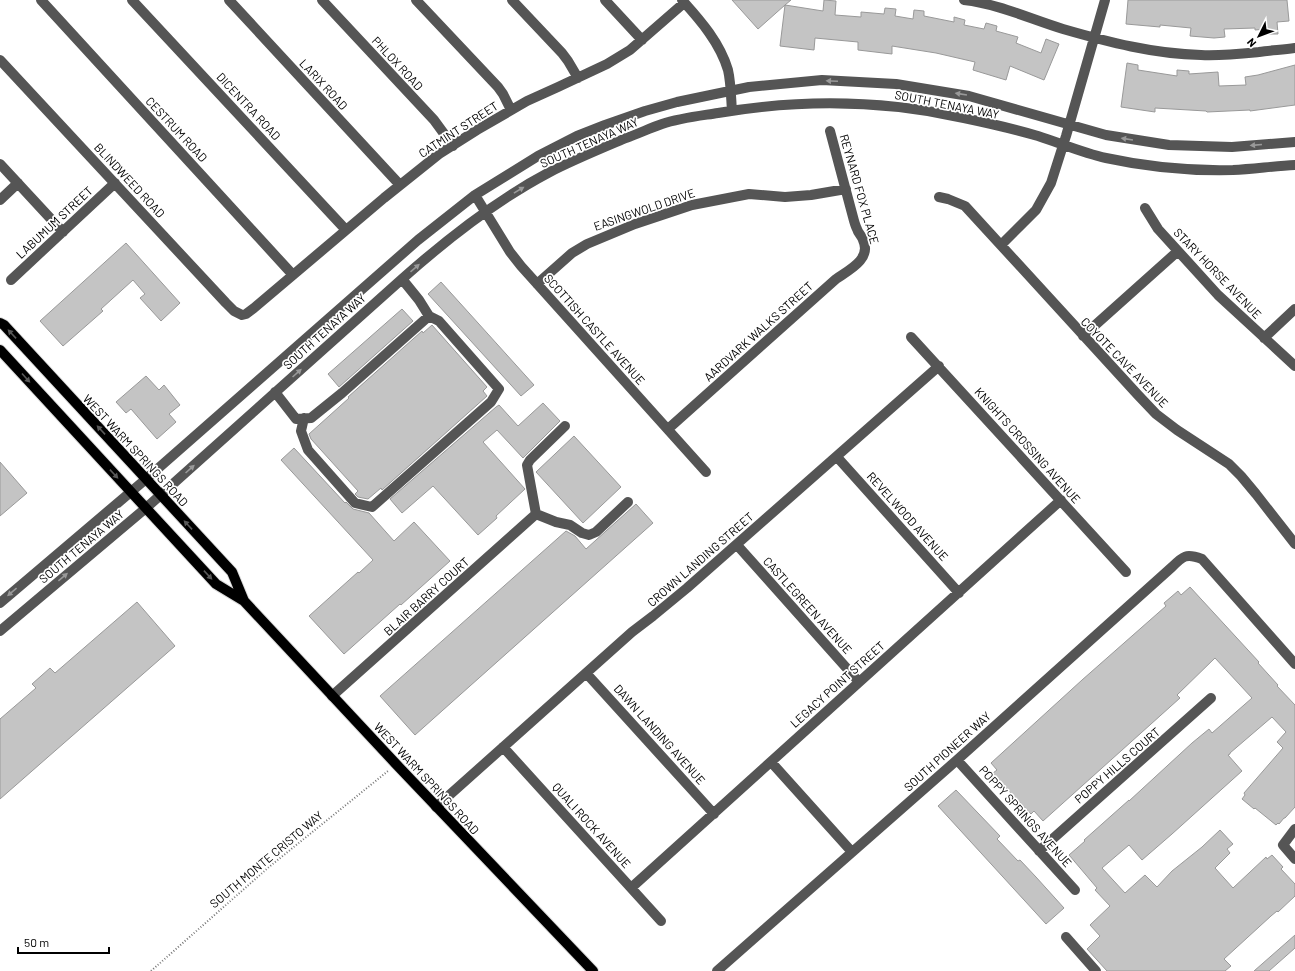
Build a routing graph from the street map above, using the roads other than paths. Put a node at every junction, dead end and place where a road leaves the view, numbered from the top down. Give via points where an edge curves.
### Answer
1 (41, 0) edge
2 (132, 0) edge
3 (229, 0) edge
4 (322, 0) edge
5 (416, 0) edge
6 (512, 0) edge
7 (605, 0) edge
8 (964, 0) edge
9 (1105, 0) edge
10 (683, 1) edge
11 (1094, 37) junction
12 (642, 40) junction
13 (1295, 48) edge
14 (0, 60) edge
15 (578, 78) junction
16 (730, 90) junction
17 (511, 110) junction
18 (732, 111) junction
19 (1069, 125) junction
20 (830, 131) dead end
21 (1064, 140) junction
22 (1295, 142) edge
23 (453, 146) junction
24 (0, 164) edge
25 (1295, 165) edge
26 (18, 184) junction
27 (115, 184) junction
28 (400, 186) junction
29 (846, 189) junction
30 (475, 195) junction
31 (939, 198) dead end
32 (0, 200) edge
33 (1146, 208) dead end
34 (486, 212) junction
35 (346, 230) junction
36 (63, 232) junction
37 (1001, 245) junction
38 (1178, 251) junction
39 (864, 254) joint
40 (293, 275) junction
41 (402, 279) junction
42 (11, 280) dead end
43 (537, 284) junction
44 (1295, 309) edge
45 (242, 315) joint
46 (429, 316) junction
47 (0, 323) edge
48 (1083, 336) junction
49 (911, 337) dead end
50 (1264, 338) junction
51 (0, 350) edge
52 (938, 366) junction
53 (1295, 366) edge
54 (275, 392) junction
55 (304, 418) junction
56 (565, 426) dead end
57 (668, 429) junction
58 (837, 457) junction
59 (706, 472) dead end
60 (146, 479) junction
61 (131, 492) junction
62 (160, 495) junction
63 (1061, 500) junction
64 (628, 502) dead end
65 (146, 508) junction
66 (536, 514) junction
67 (1295, 544) edge
68 (737, 545) junction
69 (1126, 572) dead end
70 (958, 592) junction
71 (244, 601) junction
72 (0, 603) edge
73 (0, 631) edge
74 (1295, 664) edge
75 (586, 673) junction
76 (859, 682) junction
77 (332, 696) junction
78 (1211, 698) dead end
79 (503, 747) junction
80 (957, 760) junction
81 (770, 762) junction
82 (436, 807) junction
83 (714, 814) junction
84 (1295, 829) edge
85 (1039, 851) junction
86 (852, 852) junction
87 (1295, 859) edge
88 (631, 888) junction
89 (1075, 890) dead end
90 (661, 921) dead end
91 (1066, 938) dead end
92 (593, 971) edge
93 (717, 971) edge
94 (1096, 971) edge

1 - 40 street, CESTRUM ROAD
2 - 35 street, DICENTRA ROAD
3 - 28 street, LARIX ROAD
4 - 23 street, PHLOX ROAD via 434,120
5 - 17 street via 498,87
6 - 15 street via 562,53
7 - 12 street
8 - 11 street via 1002,8
9 - 11 street
10 - 12 street, CATMINT STREET
10 - 16 street via 705,26 721,54 728,71
11 - 13 street via 1167,52 1200,55 1228,55
11 - 19 street
12 - 15 street, CATMINT STREET via 607,64
14 - 27 street, BLINDWEED ROAD
15 - 17 street, CATMINT STREET
16 - 18 street
19 -> 16 street, SOUTH TENAYA WAY via 969,96 896,84 822,80
16 - 30 street, SOUTH TENAYA WAY via 645,110 578,136 538,156
17 - 23 street, CATMINT STREET
18 - 21 street, SOUTH TENAYA WAY via 783,104 892,106 926,110 1035,136
34 -> 18 street, SOUTH TENAYA WAY via 547,174 584,155 663,124
19 - 21 street
22 -> 19 street, SOUTH TENAYA WAY via 1232,147 1169,145 1106,135
20 - 29 street, REYNARD FOX PLACE
21 - 25 street, SOUTH TENAYA WAY via 1103,158 1168,168 1234,170
21 - 37 street via 1051,183 1039,205
23 - 28 street, CATMINT STREET via 439,154
24 - 26 street
26 - 32 street
26 - 36 street
27 - 36 street, LABUMUM STREET
27 - 45 street, BLINDWEED ROAD via 226,303
28 - 35 street, CATMINT STREET
29 - 39 street, REYNARD FOX PLACE via 857,230 865,245
29 - 43 street, EASINGWOLD DRIVE via 785,197 748,194 692,205 635,224 587,244 572,253
30 - 34 street, SCOTTISH CASTLE AVENUE
30 - 60 street, SOUTH TENAYA WAY via 418,240
31 - 37 street, COYOTE CAVE AVENUE via 965,206
33 - 38 street, STARY HORSE AVENUE via 1158,229
41 -> 34 street, SOUTH TENAYA WAY
34 - 43 street, SCOTTISH CASTLE AVENUE via 510,252
35 - 40 street, CATMINT STREET
36 - 42 street, LABUMUM STREET
37 - 48 street, COYOTE CAVE AVENUE
38 - 48 street
38 - 50 street, STARY HORSE AVENUE via 1218,295
39 - 57 street, AARDVARK WALKS STREET via 860,261 836,279
40 - 45 street, CATMINT STREET
41 - 46 street
54 -> 41 street, SOUTH TENAYA WAY
43 - 57 street, SCOTTISH CASTLE AVENUE
44 - 50 street
46 - 55 street via 342,393 311,418
46 - 55 street via 439,321 499,389 491,402 372,507 355,503 308,450 301,431
60 -> 47 main road, WEST WARM SPRINGS ROAD
48 - 67 street, COYOTE CAVE AVENUE via 1156,414 1229,464
49 - 52 street, KNIGHTS CROSSING AVENUE
50 - 53 street, STARY HORSE AVENUE
51 -> 61 main road, WEST WARM SPRINGS ROAD
52 - 58 street, CROWN LANDING STREET
52 - 63 street, KNIGHTS CROSSING AVENUE
54 - 55 street via 296,419
62 -> 54 street, SOUTH TENAYA WAY
56 - 66 street via 527,465
57 - 59 street, SCOTTISH CASTLE AVENUE
58 - 68 street, CROWN LANDING STREET
58 - 70 street, REVELWOOD AVENUE
60 - 61 street, SOUTH TENAYA WAY
60 - 62 main road, WEST WARM SPRINGS ROAD
61 - 65 main road, WEST WARM SPRINGS ROAD
61 -> 72 street, SOUTH TENAYA WAY
62 - 65 street, SOUTH TENAYA WAY
71 -> 62 main road, WEST WARM SPRINGS ROAD via 232,572
63 - 69 street, KNIGHTS CROSSING AVENUE
63 - 70 street, LEGACY POINT STREET
64 - 66 street via 596,532 589,535 570,525
65 -> 71 main road, WEST WARM SPRINGS ROAD via 216,584
73 -> 65 street, SOUTH TENAYA WAY
66 - 77 street, BLAIR BARRY COURT
68 - 75 street, CROWN LANDING STREET
68 - 76 street, CASTLEGREEN AVENUE
70 - 76 street, LEGACY POINT STREET
71 - 77 main road, WEST WARM SPRINGS ROAD
74 - 80 street, SOUTH PIONEER WAY via 1202,558 1187,555 1180,558
75 - 79 street, CROWN LANDING STREET
75 - 83 street, DAWN LANDING AVENUE
76 - 81 street, LEGACY POINT STREET
77 - 82 main road, WEST WARM SPRINGS ROAD
78 - 85 street, POPPY HILLS COURT
79 - 82 street, CROWN LANDING STREET
79 - 88 street, QUALI ROCK AVENUE
80 - 85 street, POPPY SPRINGS AVENUE
80 - 86 street, SOUTH PIONEER WAY
81 - 83 street, LEGACY POINT STREET
81 - 86 street
82 - 92 main road, WEST WARM SPRINGS ROAD
83 - 88 street, LEGACY POINT STREET
84 - 87 street via 1283,845
85 - 89 street, POPPY SPRINGS AVENUE
86 - 93 street, SOUTH PIONEER WAY
88 - 90 street, QUALI ROCK AVENUE
91 - 94 street

